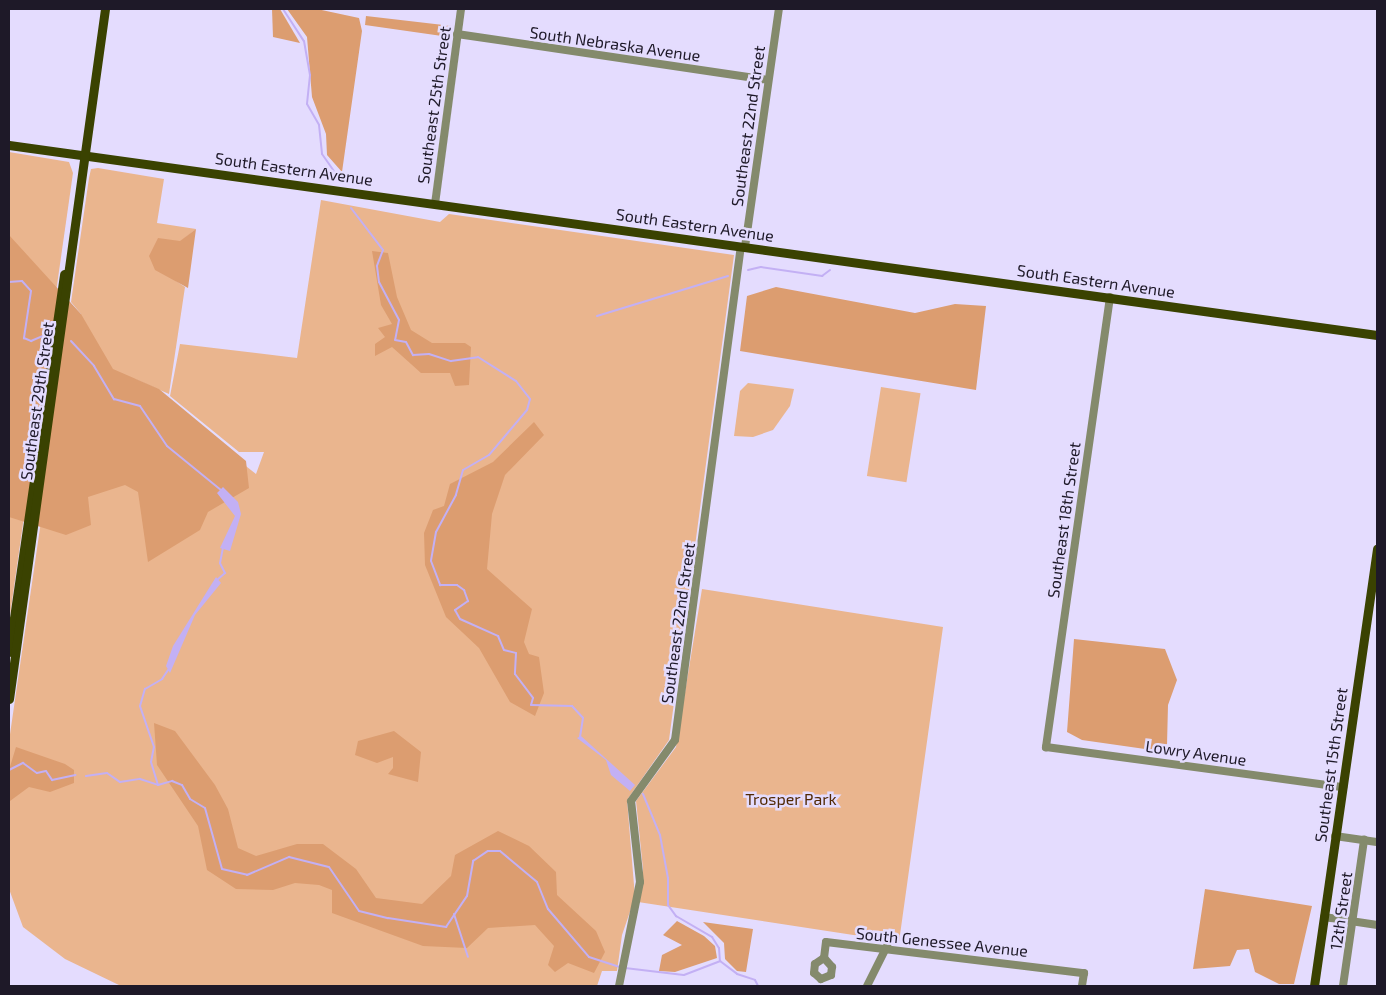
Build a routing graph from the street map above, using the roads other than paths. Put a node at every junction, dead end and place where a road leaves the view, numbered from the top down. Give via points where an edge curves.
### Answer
1 (105, 9) edge
2 (461, 9) edge
3 (779, 9) edge
4 (457, 34) junction
5 (768, 80) junction
6 (9, 145) edge
7 (85, 156) junction
8 (435, 204) junction
9 (743, 247) junction
10 (1110, 298) junction
11 (1377, 335) edge
12 (1377, 549) edge
13 (11, 650) edge
14 (9, 699) edge
15 (1046, 747) joint
16 (1343, 787) junction
17 (1336, 836) junction
18 (1364, 840) junction
19 (1377, 842) edge
20 (1324, 917) junction
21 (1354, 921) junction
22 (1377, 925) edge
23 (887, 946) junction
24 (824, 958) dead end
25 (619, 986) edge
26 (867, 986) edge
27 (1082, 986) edge
28 (1314, 986) edge
29 (1343, 986) edge

1 - 7 main road, Southeast 29th Street
2 - 4 street, Southeast 25th Street
3 - 5 street, Southeast 22nd Street
4 - 5 street, South Nebraska Avenue
4 - 8 street, Southeast 25th Street
5 - 9 street, Southeast 22nd Street
6 - 7 main road, South Eastern Avenue
7 - 8 main road, South Eastern Avenue
7 - 13 main road, Southeast 29th Street via 60,298
8 - 9 main road, South Eastern Avenue
9 - 10 main road, South Eastern Avenue
9 - 25 street, Southeast 22nd Street via 705,492 703,540 677,728 672,749 635,793 630,810 640,892 622,960
10 - 11 main road, South Eastern Avenue
10 - 15 street, Southeast 18th Street
12 - 16 main road, Southeast 15th Street
13 - 14 main road, Southeast 29th Street
15 - 16 street, Lowry Avenue
16 - 17 main road, Southeast 15th Street
17 - 18 street
17 - 20 main road, Southeast 15th Street
18 - 19 street
18 - 21 street, 12th Street
20 - 21 street
20 - 28 main road, Southeast 15th Street
21 - 22 street
21 - 29 street, 12th Street
23 - 24 street, South Genessee Avenue via 826,942
23 - 26 street
23 - 27 street, South Genessee Avenue via 1084,973

